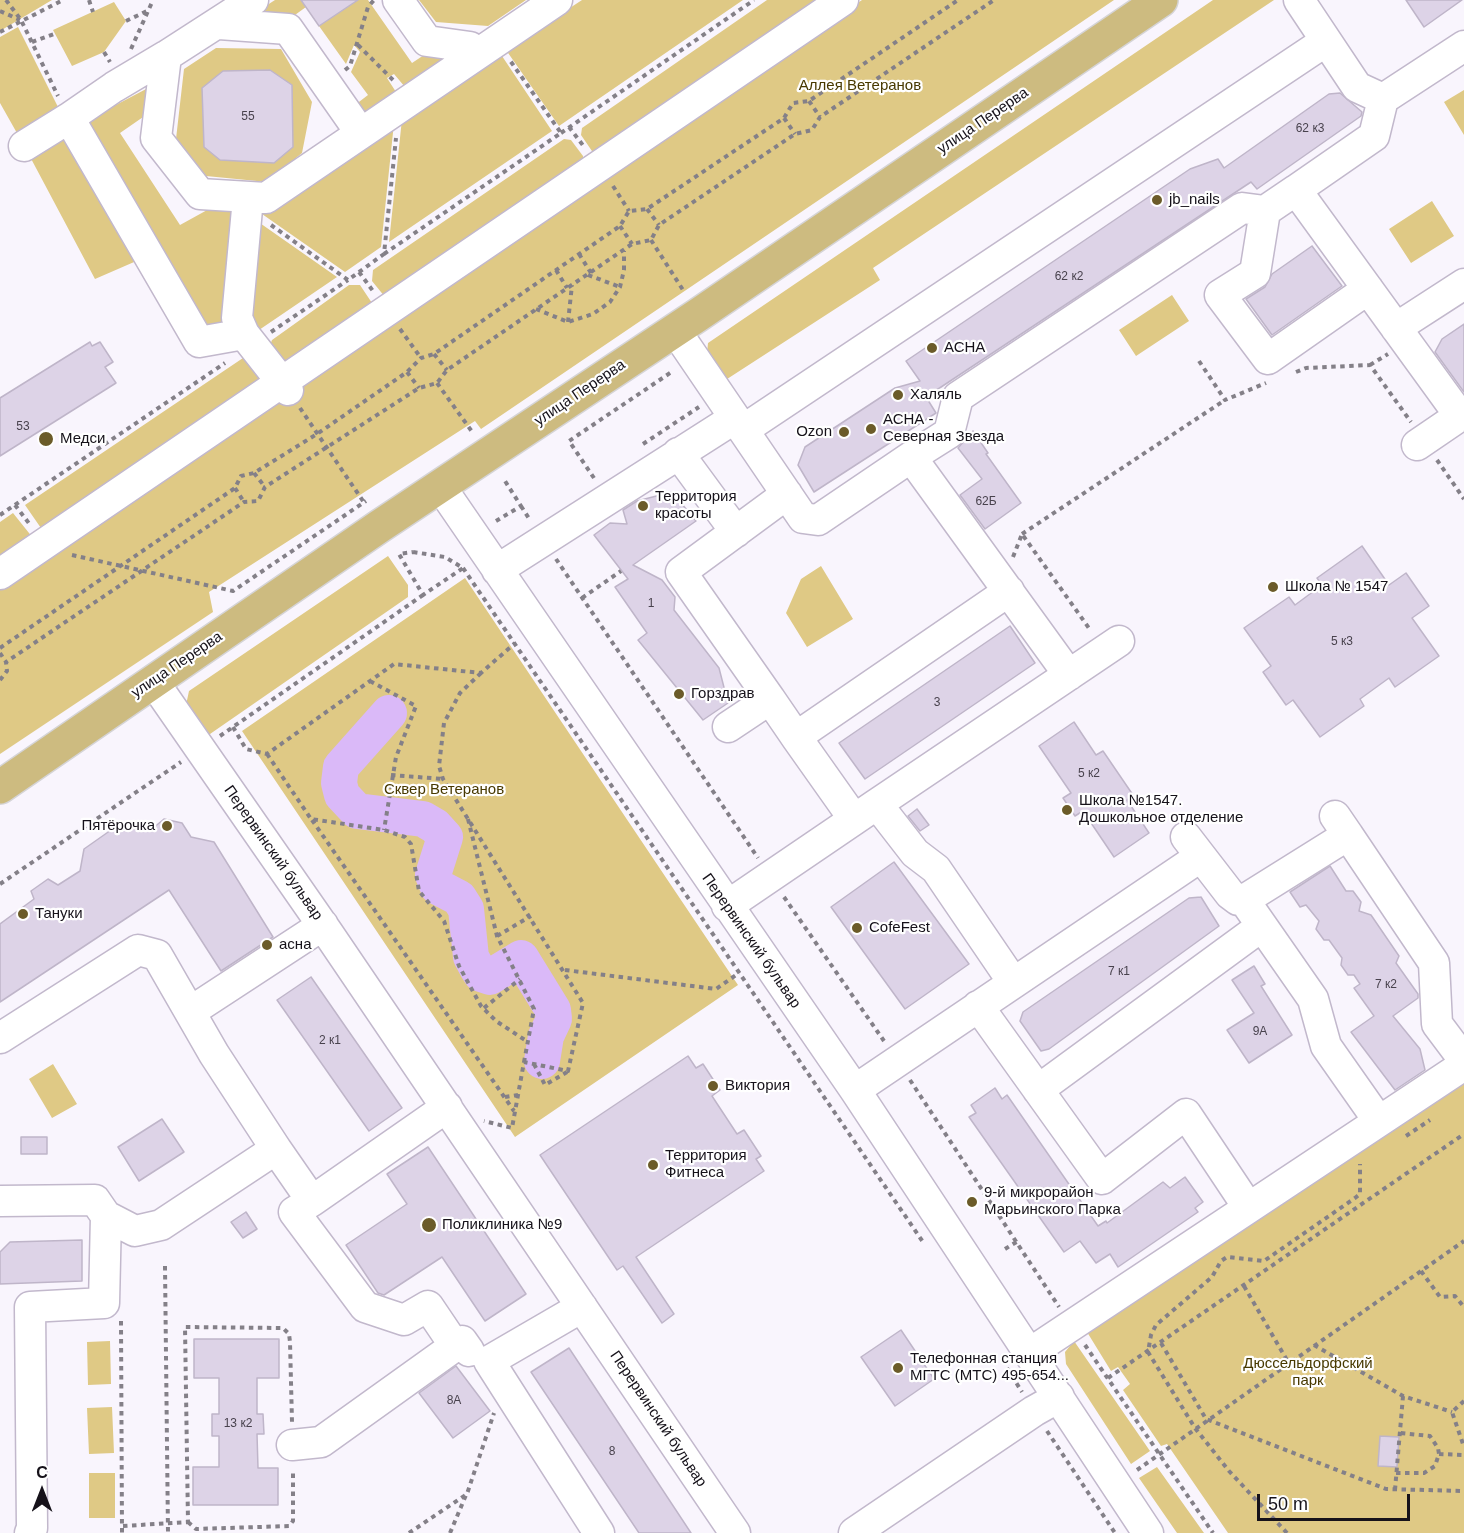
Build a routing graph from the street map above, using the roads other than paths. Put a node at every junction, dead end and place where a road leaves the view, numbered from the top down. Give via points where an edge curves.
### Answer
1 (253, 0) edge
2 (398, 0) edge
3 (557, 0) edge
4 (843, 0) edge
5 (1161, 0) edge
6 (1299, 0) edge
7 (219, 24) junction
8 (1326, 41) junction
9 (1464, 46) edge
10 (487, 49) junction
11 (166, 56) junction
12 (1383, 99) junction
13 (69, 118) junction
14 (360, 132) junction
15 (24, 146) dead end
16 (1296, 190) junction
17 (248, 203) junction
18 (1265, 211) junction
19 (1464, 285) edge
20 (1368, 289) junction
21 (1396, 328) junction
22 (675, 330) junction
23 (248, 339) junction
24 (285, 386) junction
25 (1462, 414) edge
26 (739, 424) junction
27 (1421, 443) road end
28 (678, 453) junction
29 (912, 457) junction
30 (440, 486) junction
31 (787, 494) junction
32 (736, 532) junction
33 (497, 570) junction
34 (0, 574) edge
35 (1006, 587) junction
36 (1112, 646) road end
37 (1070, 675) junction
38 (153, 681) junction
39 (770, 699) junction
40 (728, 727) dead end
41 (796, 737) junction
42 (0, 787) edge
43 (865, 812) junction
44 (1244, 900) junction
45 (727, 906) junction
46 (322, 925) junction
47 (1262, 926) junction
48 (1012, 982) junction
49 (978, 1006) junction
50 (190, 1012) junction
51 (0, 1038) edge
52 (1464, 1060) edge
53 (1464, 1065) edge
54 (855, 1090) junction
55 (1038, 1090) junction
56 (449, 1110) junction
57 (1388, 1130) junction
58 (276, 1149) junction
59 (0, 1201) edge
60 (312, 1201) junction
61 (1248, 1207) junction
62 (106, 1216) junction
63 (582, 1307) junction
64 (455, 1346) junction
65 (1030, 1353) junction
66 (496, 1374) junction
67 (1046, 1404) junction
68 (292, 1445) road end
69 (30, 1533) edge
70 (598, 1533) edge
71 (735, 1533) edge
72 (854, 1533) edge
73 (1148, 1533) edge

1 - 7 street
2 - 10 street via 427,41
3 - 10 street
4 - 24 street
5 - 22 main road, улица Перерва
6 - 8 street
7 - 11 street
7 - 14 street via 288,29
8 - 12 street via 1357,87
8 - 26 street
9 - 12 street
10 - 14 street
11 - 13 street
11 - 17 street via 156,138 200,194
12 - 16 street via 1374,136
13 - 15 street
13 - 23 street via 199,342
14 - 17 street via 266,198
16 - 18 street
16 - 20 street
17 - 23 street via 237,318
18 - 20 street via 1255,273 1220,295 1268,359
18 - 29 street via 1242,208 957,397 949,433
19 - 21 street
20 - 21 street
21 - 25 street
22 - 26 street
22 - 30 main road, улица Перерва
23 - 24 street
24 - 34 street
25 - 27 street
26 - 28 street
26 - 31 street
28 - 32 street
28 - 33 street
29 - 31 street via 818,520 803,518
29 - 35 street
30 - 33 street, Перервинский бульвар
30 - 38 main road, улица Перерва
31 - 32 street
32 - 39 street via 681,572
33 - 45 street, Перервинский бульвар
35 - 37 street
35 - 41 street
36 - 37 street
37 - 43 street
38 - 42 main road, улица Перерва
38 - 46 street, Перервинский бульвар
39 - 40 street
39 - 41 street
41 - 43 street
43 - 45 street
43 - 48 street via 936,869
44 - 47 street
44 - 48 street via 1230,894 1193,847
44 - 52 street via 1342,826 1434,963 1437,1024
45 - 54 street, Перервинский бульвар
46 - 50 street
46 - 56 street, Перервинский бульвар
47 - 55 street
47 - 57 street via 1313,999 1326,1046
48 - 49 street
49 - 54 street
49 - 55 street
50 - 51 street via 157,955 138,950
50 - 58 street
53 - 57 street
54 - 65 street, Перервинский бульвар
55 - 61 street via 1102,1179 1186,1114
56 - 60 street
56 - 63 street, Перервинский бульвар
57 - 61 street
58 - 60 street
58 - 62 street via 161,1226 135,1231
59 - 62 street via 94,1200
60 - 64 street via 294,1212 365,1307 404,1320 428,1306
61 - 65 street
62 - 69 street via 104,1304 30,1306
63 - 66 street
63 - 71 street, Перервинский бульвар
64 - 66 street via 462,1341 481,1367
64 - 68 street via 321,1442
65 - 67 street, Перервинский бульвар
66 - 70 street
67 - 72 street
67 - 73 street, Перервинский бульвар

